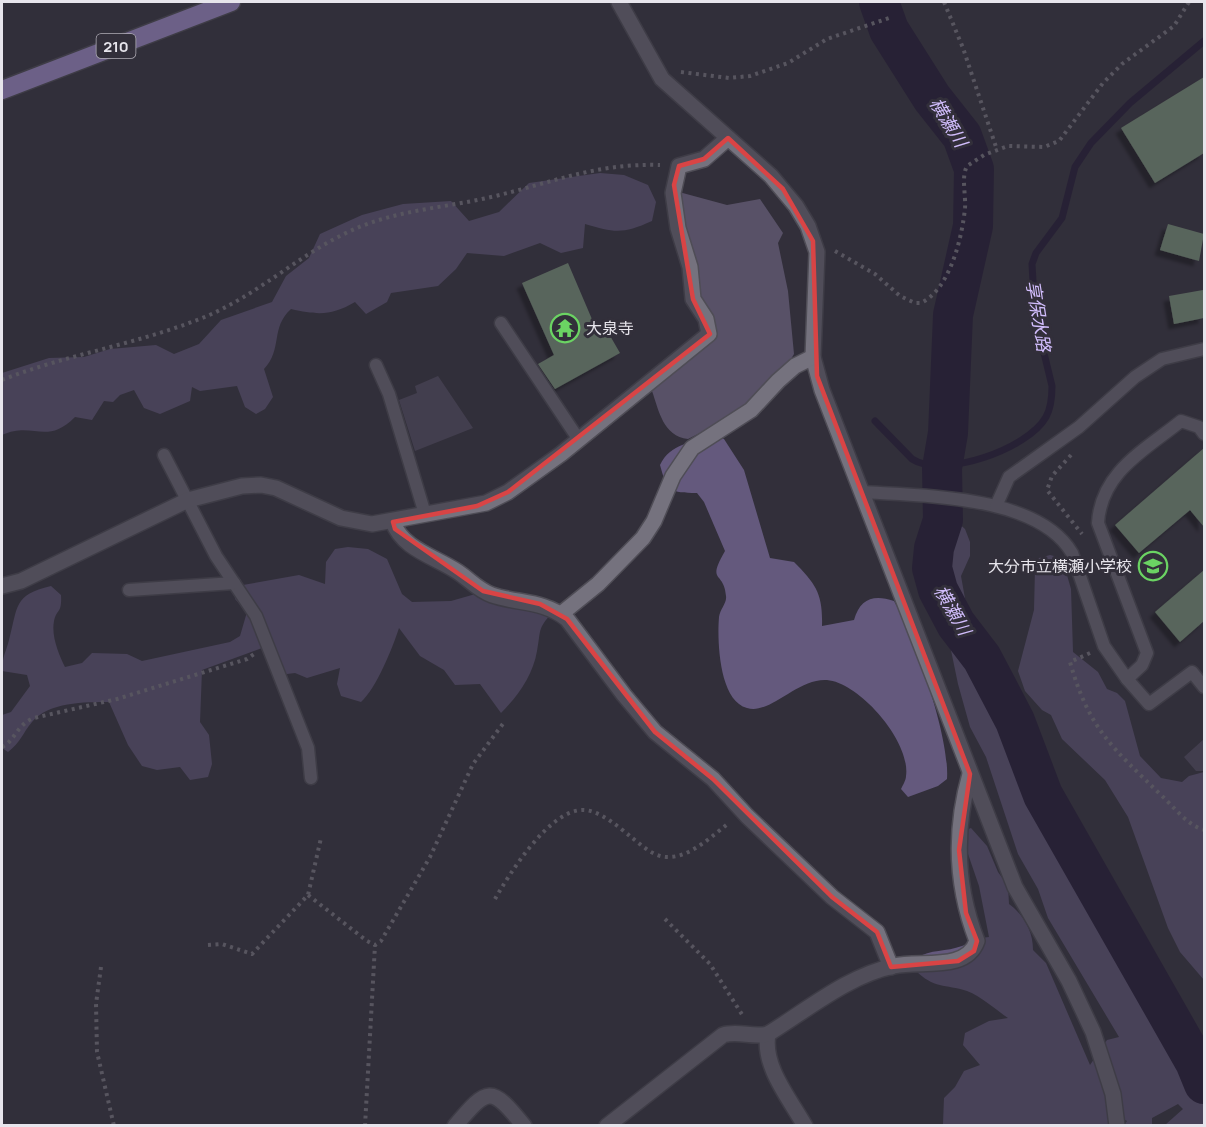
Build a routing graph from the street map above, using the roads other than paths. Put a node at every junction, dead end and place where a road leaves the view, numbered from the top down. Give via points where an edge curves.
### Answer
1 (231, 2) edge
2 (618, 2) edge
3 (2, 90) edge
4 (728, 138) junction
5 (501, 324) dead end
6 (1204, 350) edge
7 (813, 357) junction
8 (376, 365) dead end
9 (1204, 434) edge
10 (579, 440) junction
11 (164, 455) dead end
12 (862, 492) junction
13 (188, 500) junction
14 (996, 506) junction
15 (425, 514) junction
16 (393, 522) junction
17 (234, 583) junction
18 (2, 586) edge
19 (129, 590) dead end
20 (561, 614) junction
21 (1127, 679) junction
22 (1204, 687) edge
23 (970, 774) junction
24 (310, 778) dead end
25 (891, 967) junction
26 (768, 1034) junction
27 (454, 1125) edge
28 (524, 1125) edge
29 (607, 1125) edge
30 (805, 1125) edge
31 (1117, 1125) edge

1 - 3 highway, 210
2 - 4 street via 654,68 671,89
4 - 7 street via 771,176 808,226 817,252
4 - 10 street via 704,159 679,166 673,193 693,299 706,319 709,334
5 - 10 lane
6 - 14 lane via 1162,359 1135,376 1102,409 1009,477
7 - 12 street
7 - 20 street via 795,366 751,410 692,448 673,476 643,538 598,584
8 - 15 lane via 393,407
9 - 21 lane via 1199,427 1181,421 1116,473 1107,485 1099,510 1100,533 1147,653 1142,665
10 - 15 street via 497,498
11 - 13 lane
12 - 14 lane
12 - 23 street
13 - 16 street via 261,485 341,518 372,524
13 - 17 lane
13 - 18 street via 21,581
14 - 21 lane via 1040,521 1066,543 1104,646
15 - 16 street
16 - 20 street via 398,534 408,542 483,591 540,604
17 - 19 lane
17 - 24 lane via 252,608 264,635 308,748
20 - 25 street via 641,716 672,748 712,779 832,897 877,932
21 - 22 lane via 1149,704 1192,672
23 - 25 street via 960,815 959,850 966,913 977,941 974,951 958,961
23 - 31 street via 1015,887 1069,981 1093,1032 1113,1094
25 - 26 street via 853,981
26 - 29 street via 734,1032 718,1038
26 - 30 street via 769,1057 775,1072
27 - 28 street via 482,1097 492,1095 505,1102

